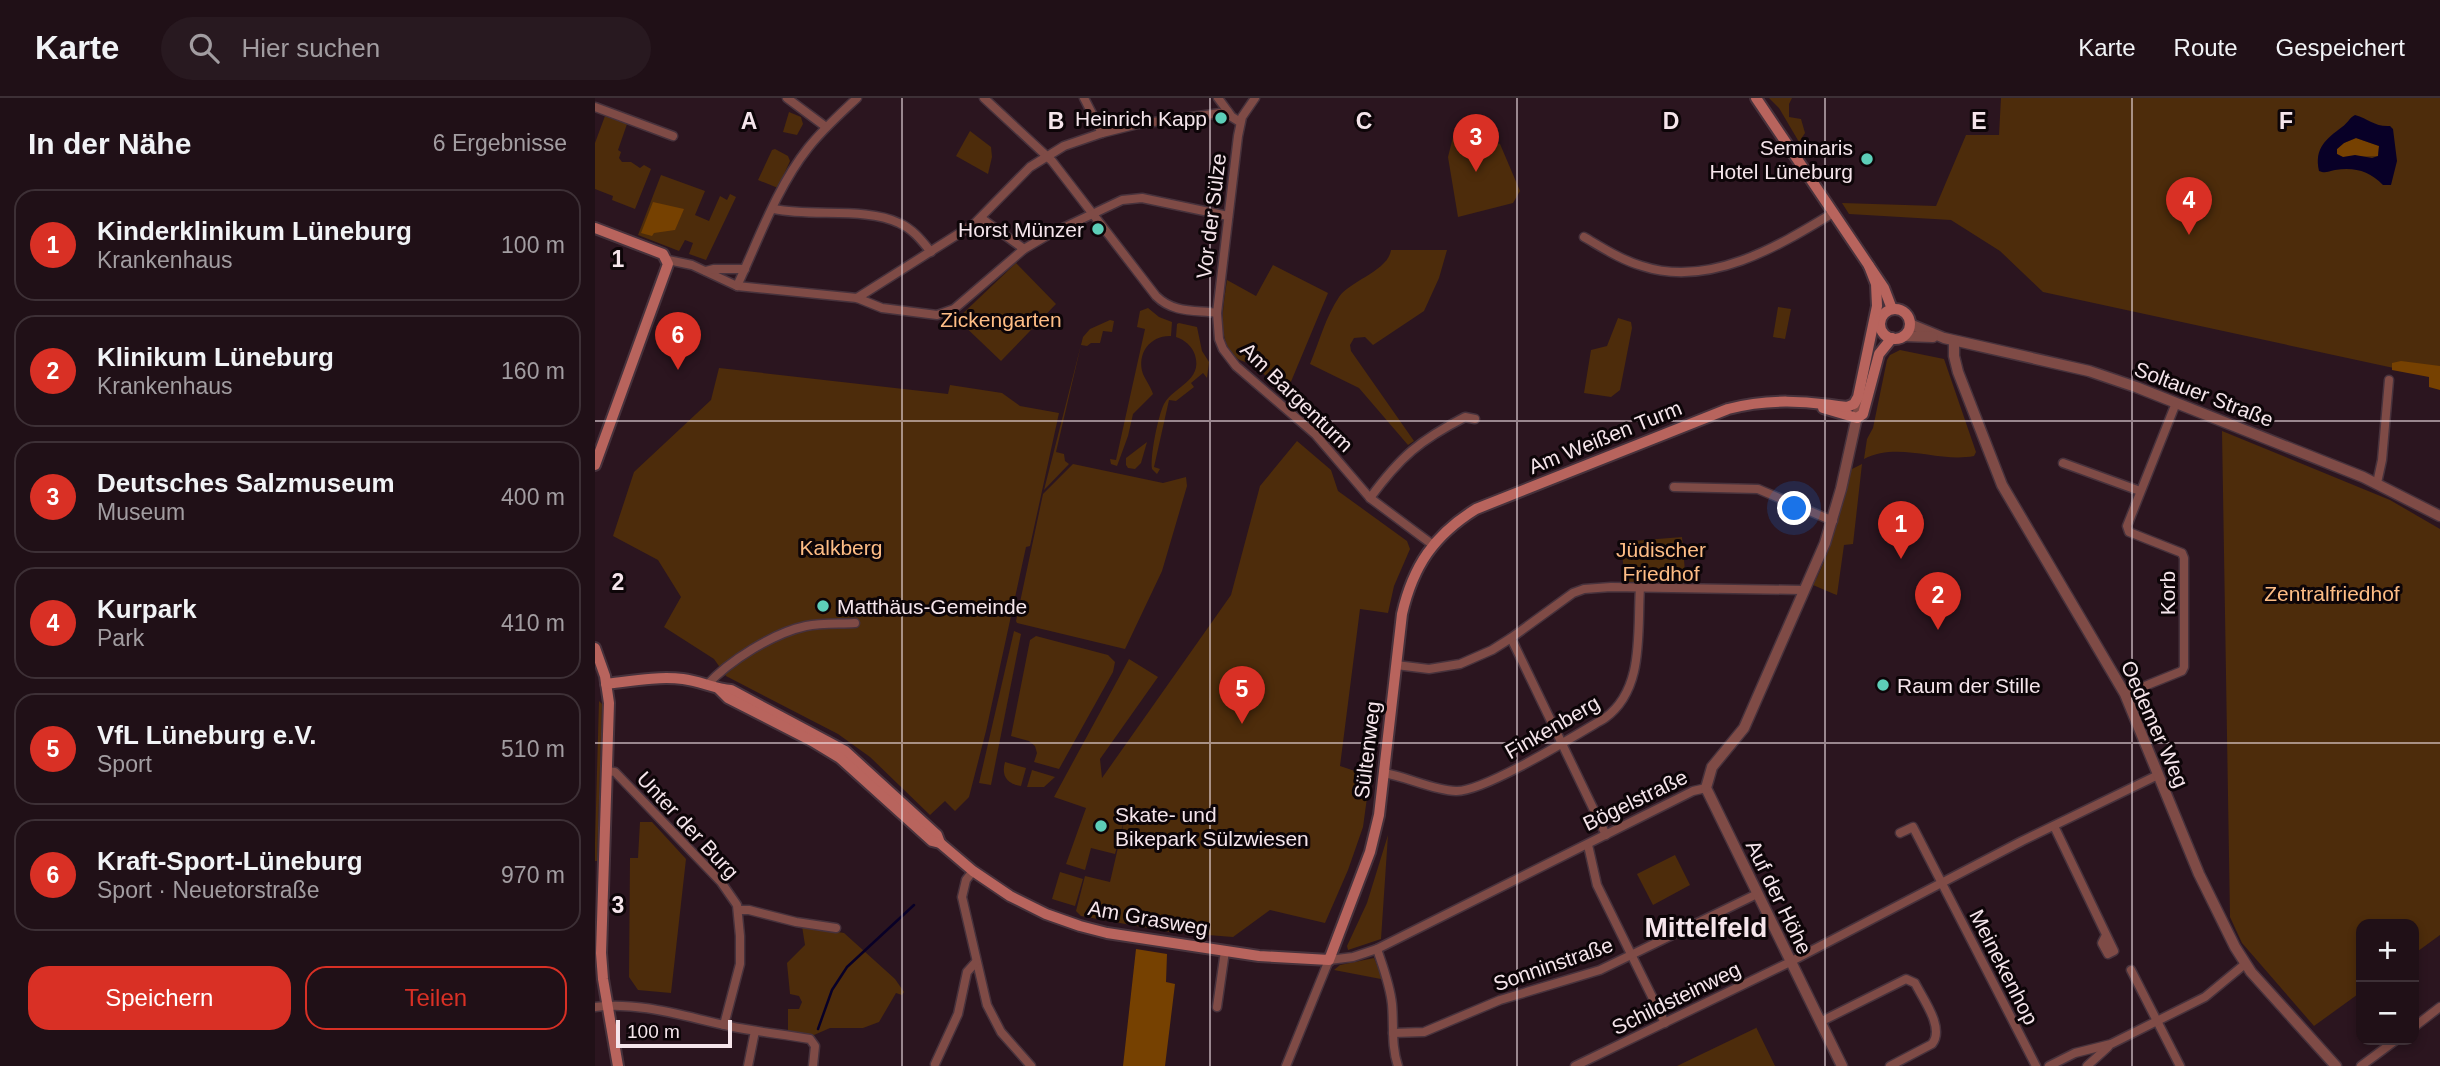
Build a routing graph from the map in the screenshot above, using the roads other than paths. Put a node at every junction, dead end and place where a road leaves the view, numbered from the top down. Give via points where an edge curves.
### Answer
1 (787, 98) edge
2 (857, 98) edge
3 (984, 98) edge
4 (1084, 98) edge
5 (1218, 98) edge
6 (1255, 98) edge
7 (1756, 98) edge
8 (595, 107) edge
9 (1228, 112) junction
10 (1240, 122) junction
11 (826, 127) junction
12 (1102, 132) junction
13 (673, 136) dead end
14 (1047, 156) junction
15 (774, 209) junction
16 (1833, 213) junction
17 (1094, 215) junction
18 (1228, 216) junction
19 (981, 218) junction
20 (595, 228) edge
21 (1584, 237) dead end
22 (1024, 249) junction
23 (931, 253) junction
24 (668, 260) junction
25 (1869, 266) junction
26 (745, 269) junction
27 (706, 271) junction
28 (737, 286) junction
29 (862, 300) junction
30 (1892, 309) junction
31 (1217, 313) junction
32 (1910, 324) junction
33 (1888, 335) junction
34 (1904, 336) junction
35 (1949, 340) junction
36 (1866, 365) junction
37 (2389, 380) dead end
38 (2176, 403) junction
39 (1854, 412) junction
40 (1475, 419) dead end
41 (2063, 463) dead end
42 (595, 466) edge
43 (2377, 483) junction
44 (1674, 487) dead end
45 (2140, 491) junction
46 (1370, 498) junction
47 (2440, 516) edge
48 (1833, 521) junction
49 (1433, 545) junction
50 (1640, 587) junction
51 (1802, 590) junction
52 (855, 623) dead end
53 (1511, 638) junction
54 (595, 648) edge
55 (1397, 665) junction
56 (601, 685) edge
57 (707, 685) junction
58 (2125, 695) junction
59 (1560, 743) junction
60 (607, 771) junction
61 (1384, 773) junction
62 (2158, 775) junction
63 (1706, 788) junction
64 (2054, 826) junction
65 (1900, 833) dead end
66 (1606, 835) junction
67 (1588, 845) junction
68 (599, 871) edge
69 (973, 871) junction
70 (1942, 885) junction
71 (1757, 894) junction
72 (738, 910) junction
73 (836, 928) dead end
74 (2106, 935) dead end
75 (1377, 950) junction
76 (1225, 951) junction
77 (1631, 955) junction
78 (1329, 960) junction
79 (976, 962) junction
80 (1790, 962) junction
81 (2245, 964) junction
82 (2131, 970) dead end
83 (601, 1006) edge
84 (1217, 1006) dead end
85 (2440, 1007) edge
86 (2157, 1021) junction
87 (1820, 1022) junction
88 (1665, 1023) junction
89 (2419, 1023) edge
90 (724, 1025) junction
91 (755, 1031) junction
92 (1393, 1033) junction
93 (2111, 1044) junction
94 (2389, 1045) edge
95 (935, 1064) dead end
96 (1026, 1064) edge
97 (618, 1066) edge
98 (748, 1066) edge
99 (813, 1066) edge
100 (1286, 1066) edge
101 (1398, 1066) edge
102 (1575, 1066) edge
103 (1842, 1066) edge
104 (1890, 1066) edge
105 (2035, 1066) edge
106 (2049, 1066) edge
107 (2087, 1066) edge
108 (2180, 1066) edge
109 (2336, 1066) edge
110 (2361, 1066) edge

1 - 11 street
2 - 11 street
3 - 14 street
4 - 12 street
5 - 9 street
6 - 10 street
7 - 16 main road, Soltauer Straße
8 - 13 street
9 - 10 street
9 - 12 street
10 - 18 street, Vor der Sülze
11 - 15 street via 796,166
12 - 14 street
14 - 17 street
14 - 19 street via 1030,167
15 - 23 street via 890,219 910,229
15 - 26 street
16 - 21 street via 1771,247 1699,273 1643,267
16 - 25 main road, Soltauer Straße
17 - 18 street via 1122,200 1142,198
17 - 22 street
17 - 31 street via 1165,305
18 - 31 street, Vor der Sülze
19 - 22 street
19 - 23 street
20 - 24 main road via 659,252
22 - 29 street via 948,313 888,309
23 - 29 street
24 - 27 street
24 - 42 main road
25 - 30 main road, Soltauer Straße
25 - 36 main road, Bögelstraße via 1877,306
26 - 27 street
26 - 28 street
27 - 28 street
28 - 29 street
30 - 32 main road, Soltauer Straße via 1905,312
30 - 33 main road via 1882,318
31 - 46 street, Am Bargenturm via 1219,339 1235,366 1315,434
32 - 34 main road
32 - 35 street, Soltauer Straße
33 - 34 main road, Soltauer Straße
33 - 36 main road, Bögelstraße
33 - 39 main road, Bögelstraße via 1866,410
34 - 35 street, Soltauer Straße
35 - 38 street, Soltauer Straße via 2089,371
35 - 58 street, Oedemer Weg via 1999,478
36 - 39 main road, Bögelstraße
37 - 43 street
38 - 43 street, Soltauer Straße
38 - 45 street, Korb
39 - 48 street, Bögelstraße
39 - 49 main road, Am Weißen Turm via 1845,416 1806,401 1750,403 1476,509
40 - 46 street via 1465,417 1419,443
41 - 45 street
43 - 47 street, Soltauer Straße
44 - 48 street via 1758,489
45 - 58 street, Korb via 2126,526 2129,532 2184,558 2184,667
46 - 49 street, Am Bargenturm
48 - 51 street, Bögelstraße
49 - 55 main road, Sültenweg via 1407,595
50 - 51 street
50 - 53 street via 1597,587 1573,593
50 - 59 street, Finkenberg via 1635,666 1625,698 1605,719
51 - 63 street, Bögelstraße via 1744,728 1712,767
52 - 57 street via 809,625 784,634 720,671
53 - 55 street via 1477,658 1445,668
53 - 59 street
54 - 56 main road
55 - 61 main road, Sültenweg
56 - 57 main road, Am Grasweg via 676,678
56 - 60 main road via 609,703
57 - 69 main road, Am Grasweg via 840,758 932,841
58 - 62 street, Oedemer Weg
59 - 61 street, Finkenberg via 1469,790 1447,790
59 - 66 street
60 - 68 main road
60 - 72 street, Unter der Burg via 615,772 721,882
61 - 78 main road, Sültenweg via 1370,852
62 - 64 street, Schildsteinweg
62 - 81 street, Oedemer Weg via 2199,874
63 - 66 street, Bögelstraße
63 - 71 street, Auf der Höhe
64 - 70 street, Schildsteinweg
64 - 74 street
65 - 70 street via 1913,827
66 - 67 street, Bögelstraße
67 - 75 street, Bögelstraße
67 - 77 street via 1597,885
68 - 83 main road
69 - 76 main road, Am Grasweg via 1027,905 1080,926
69 - 79 street via 965,880 962,897
70 - 80 street, Schildsteinweg
70 - 105 street, Meinekenhop
71 - 77 street, Sonninstraße
71 - 80 street, Auf der Höhe
72 - 73 street, Unter der Burg
72 - 90 street, Unter der Burg via 740,964
75 - 78 street, Bögelstraße
75 - 92 street via 1389,986
76 - 78 main road, Am Grasweg
76 - 84 street
77 - 88 street
77 - 92 street, Sonninstraße via 1588,975 1500,1000 1425,1032
78 - 100 street
79 - 95 street via 967,972 955,1020
79 - 96 street via 997,1026
80 - 87 street, Auf der Höhe
80 - 88 street, Schildsteinweg
81 - 86 street via 2205,997
81 - 109 street, Oedemer Weg
82 - 86 street
83 - 90 street via 673,1013
83 - 97 main road
85 - 89 street
86 - 93 street
86 - 108 street
87 - 103 street, Auf der Höhe
87 - 104 street via 1912,980 1937,1029 1937,1038
88 - 102 street, Schildsteinweg
90 - 91 street
91 - 98 street
91 - 99 street via 810,1039 815,1046
92 - 101 street
93 - 106 street via 2075,1053
93 - 107 street
94 - 110 street

